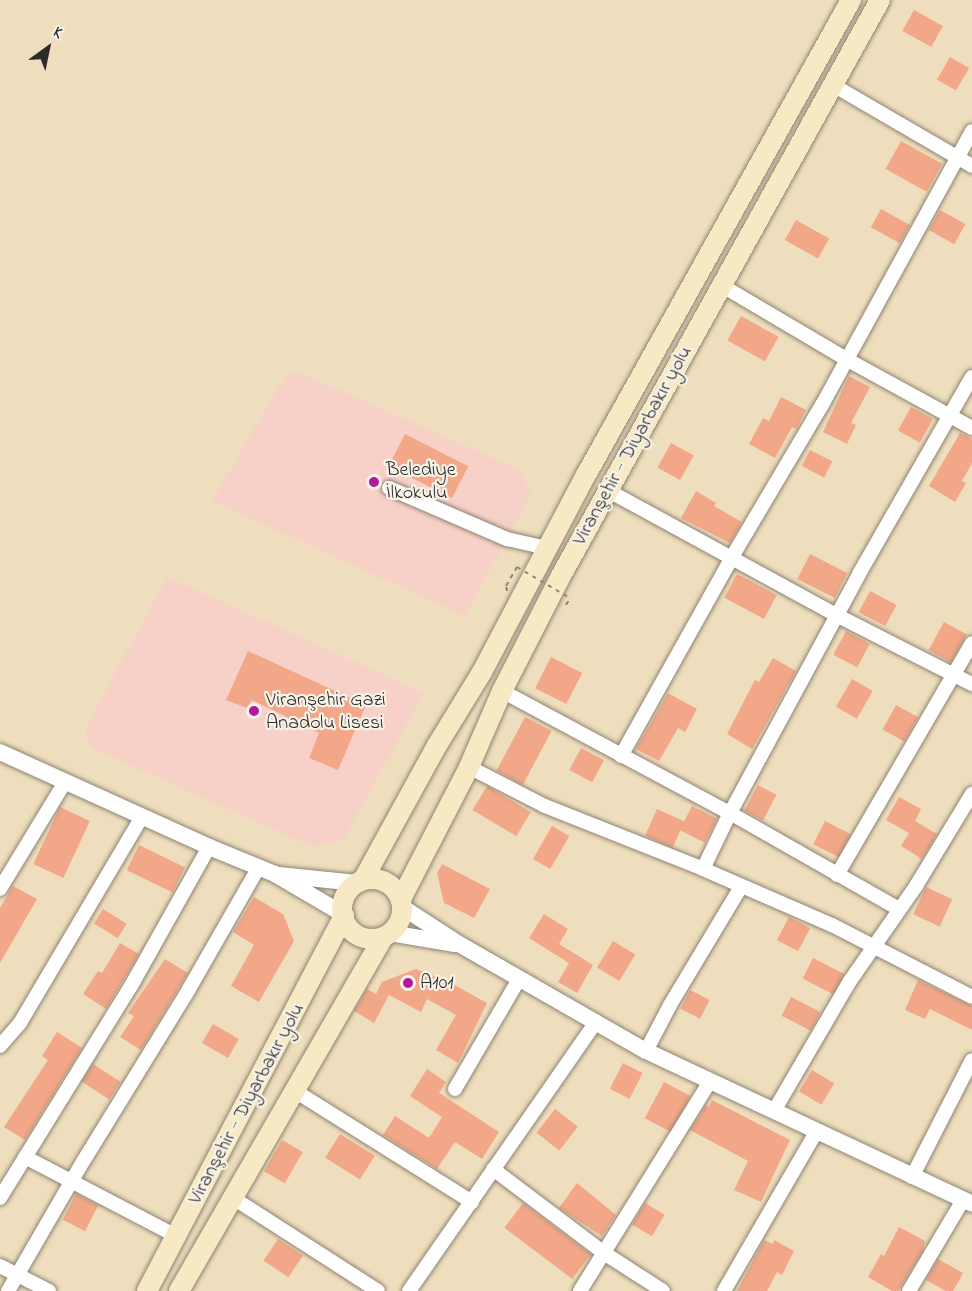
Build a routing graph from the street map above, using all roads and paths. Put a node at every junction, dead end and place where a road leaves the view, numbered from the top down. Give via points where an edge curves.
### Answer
1 (851, 0) edge
2 (880, 0) edge
3 (833, 85) junction
4 (972, 131) edge
5 (956, 158) junction
6 (972, 166) edge
7 (721, 285) junction
8 (846, 359) junction
9 (972, 378) edge
10 (950, 417) junction
11 (972, 428) edge
12 (389, 488) dead end
13 (607, 490) junction
14 (547, 548) junction
15 (732, 557) junction
16 (517, 567) dead end
17 (570, 598) dead end
18 (836, 615) junction
19 (972, 643) edge
20 (954, 674) junction
21 (972, 684) edge
22 (502, 691) junction
23 (0, 752) edge
24 (621, 756) junction
25 (469, 767) junction
26 (65, 782) junction
27 (972, 794) edge
28 (730, 813) junction
29 (142, 817) junction
30 (209, 847) junction
31 (259, 867) junction
32 (704, 869) junction
33 (275, 874) junction
34 (837, 875) junction
35 (360, 882) junction
36 (741, 887) junction
37 (0, 889) edge
38 (401, 903) junction
39 (899, 909) junction
40 (343, 915) junction
41 (386, 935) junction
42 (459, 944) junction
43 (874, 945) junction
44 (519, 979) junction
45 (972, 997) edge
46 (595, 1023) junction
47 (1, 1041) edge
48 (646, 1051) junction
49 (972, 1060) edge
50 (710, 1081) junction
51 (455, 1089) dead end
52 (295, 1091) junction
53 (774, 1111) junction
54 (816, 1132) junction
55 (25, 1157) junction
56 (494, 1169) junction
57 (912, 1177) junction
58 (71, 1183) junction
59 (0, 1198) edge
60 (233, 1198) junction
61 (472, 1202) junction
62 (967, 1202) edge
63 (178, 1237) junction
64 (604, 1253) junction
65 (0, 1266) edge
66 (18, 1276) junction
67 (8, 1291) edge
68 (50, 1291) edge
69 (147, 1291) edge
70 (179, 1291) edge
71 (378, 1291) edge
72 (409, 1291) edge
73 (580, 1291) edge
74 (663, 1291) edge
75 (724, 1291) edge
76 (909, 1291) edge

1 - 14 main road, Viranşehir - Diyarbakır yolu
2 - 3 main road, Viranşehir - Diyarbakır yolu
3 - 5 street
3 - 7 main road, Viranşehir - Diyarbakır yolu
4 - 5 street
5 - 6 street
5 - 8 street
7 - 8 street
7 - 13 main road, Viranşehir - Diyarbakır yolu
8 - 10 street
8 - 15 street
9 - 10 street
10 - 11 street
10 - 18 street
12 - 14 street via 507,539
13 - 15 street
13 - 22 main road, Viranşehir - Diyarbakır yolu
14 - 35 main road, Viranşehir - Diyarbakır yolu via 482,672
15 - 18 street
15 - 24 street
16 - 17 path, bridge
18 - 20 street
18 - 28 street
19 - 20 street
20 - 21 street
20 - 34 street
22 - 24 street
22 - 25 main road, Viranşehir - Diyarbakır yolu
23 - 26 street
24 - 28 street
25 - 32 street via 545,806
25 - 38 main road, Viranşehir - Diyarbakır yolu
26 - 29 street
26 - 37 street
27 - 39 street
28 - 32 street
28 - 34 street
29 - 30 street
29 - 47 street via 20,1023
30 - 31 street
30 - 55 street via 131,986
31 - 33 street
31 - 58 street
32 - 36 street
33 - 35 street
33 - 40 street
34 - 39 street
35 - 38 main road via 382,880
35 - 40 main road via 345,896
36 - 43 street
36 - 48 street
38 - 41 main road via 399,922
38 - 42 street
39 - 43 street
40 - 41 main road via 359,935
40 - 63 main road, Viranşehir - Diyarbakır yolu
41 - 42 street
41 - 52 main road, Viranşehir - Diyarbakır yolu
42 - 44 street
43 - 45 street
43 - 53 street
44 - 46 street
44 - 51 street
46 - 48 street
46 - 56 street
48 - 50 street
49 - 57 street
50 - 53 street
50 - 64 street
52 - 60 main road, Viranşehir - Diyarbakır yolu
52 - 61 street
53 - 54 street
54 - 57 street
54 - 75 street
55 - 58 street
55 - 59 street
56 - 61 street
56 - 64 street
57 - 62 street
58 - 63 street
58 - 66 street
60 - 70 main road, Viranşehir - Diyarbakır yolu
60 - 71 street
61 - 72 street
62 - 76 street
63 - 69 main road, Viranşehir - Diyarbakır yolu
64 - 73 street
64 - 74 street
65 - 66 street
66 - 67 street
66 - 68 street

